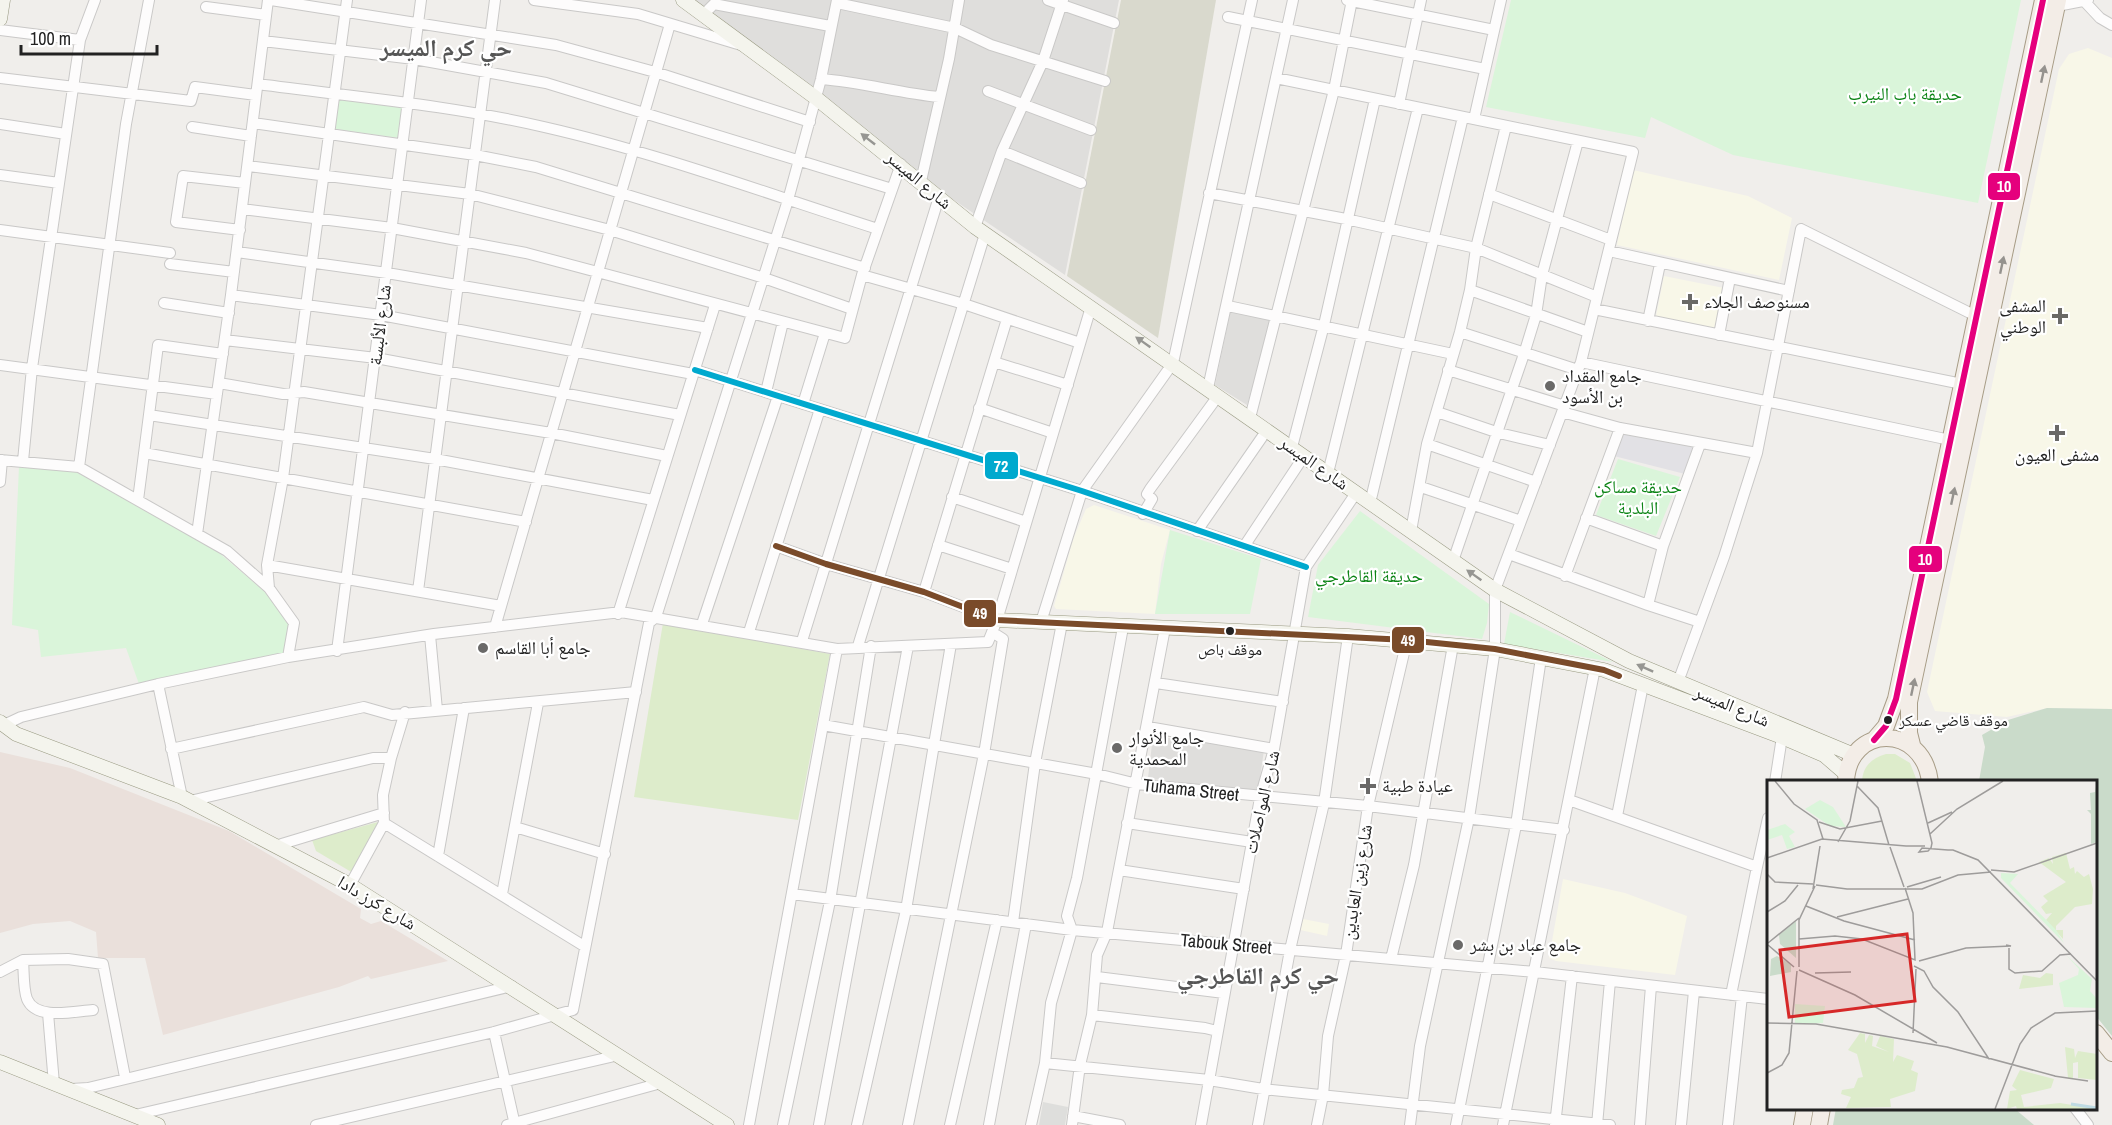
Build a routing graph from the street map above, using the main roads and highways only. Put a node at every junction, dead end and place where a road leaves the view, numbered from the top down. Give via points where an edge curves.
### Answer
1 (3, 0) edge
2 (683, 0) edge
3 (2053, 2) edge
4 (0, 20) edge
5 (994, 626) road end
6 (1, 723) edge
7 (1874, 740) junction
8 (1912, 745) junction
9 (1854, 754) junction
10 (1846, 778) edge
11 (1930, 780) edge
12 (2097, 1034) edge
13 (2112, 1053) edge
14 (0, 1062) edge
15 (1805, 1110) edge
16 (1822, 1110) edge
17 (158, 1125) edge
18 (727, 1125) edge
19 (1802, 1125) edge
20 (1819, 1125) edge

1 - 4 main road
9 -> 2 main road, شارع الميسر via 1629,661 1495,590 980,230 816,98
3 - 7 main road via 1976,316 1896,699 1886,726
8 -> 3 main road via 1910,702
5 - 10 main road via 1041,622 1348,636 1495,649 1595,668 1643,685 1824,755
6 - 18 main road, شارع كرز دادا via 16,734 186,799 350,885
7 - 8 main road via 1900,739
7 - 9 main road
8 - 11 main road via 1926,761
9 - 10 main road
12 - 13 main road
14 - 17 main road
15 - 19 main road
16 - 20 main road

